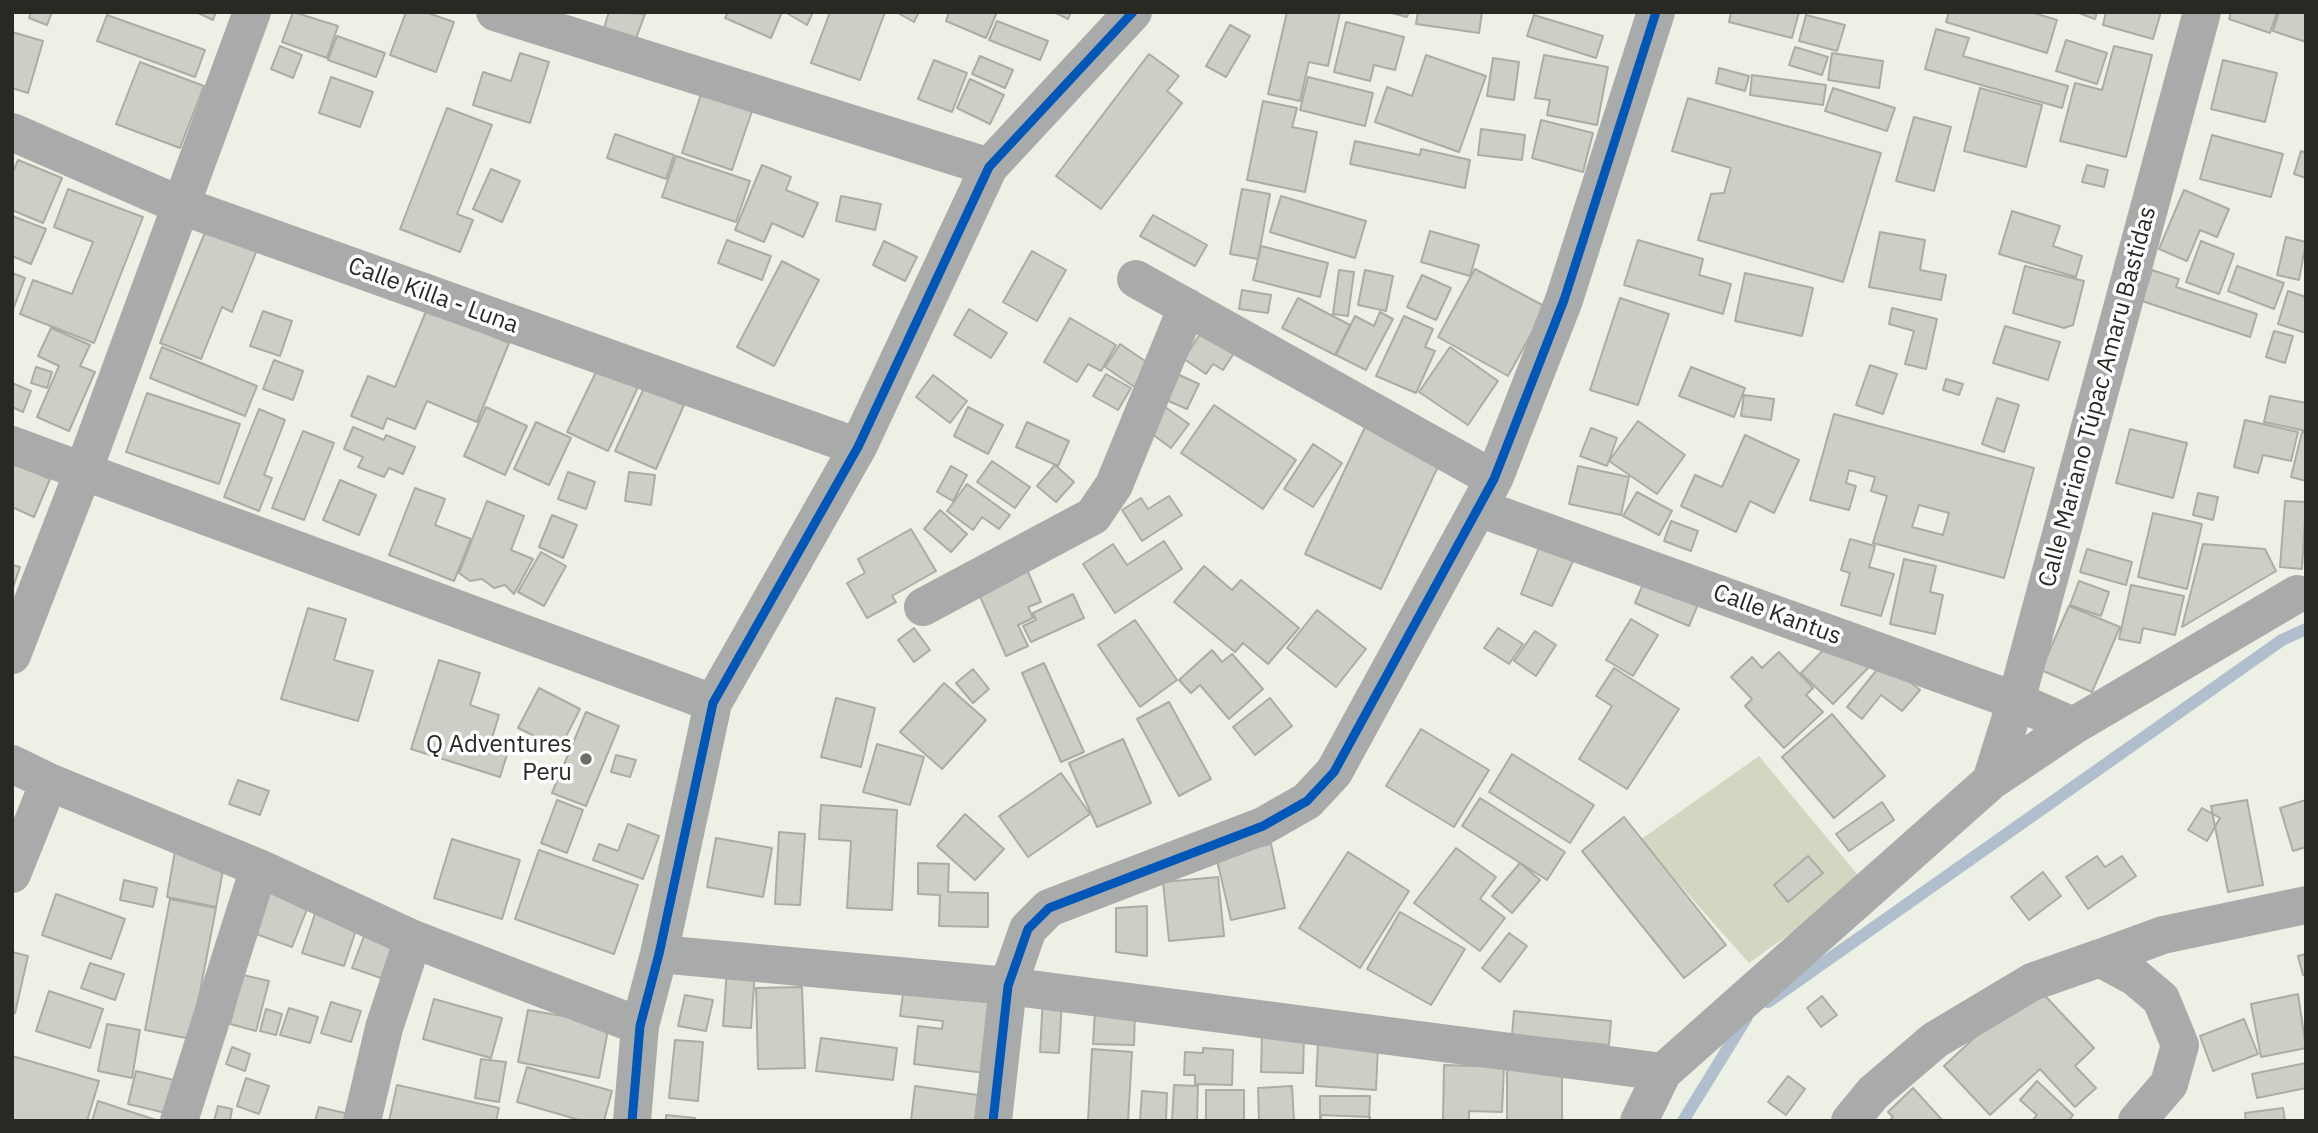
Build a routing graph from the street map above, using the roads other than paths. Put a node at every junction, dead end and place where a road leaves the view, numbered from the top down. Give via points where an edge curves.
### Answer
1 (252, 12) edge
2 (495, 12) edge
3 (1133, 12) edge
4 (1656, 12) edge
5 (2202, 12) edge
6 (12, 132) edge
7 (989, 167) junction
8 (182, 206) junction
9 (1136, 279) dead end
10 (1187, 307) junction
11 (12, 445) edge
12 (858, 447) junction
13 (83, 472) junction
14 (1487, 494) junction
15 (2297, 594) dead end
16 (923, 607) dead end
17 (12, 655) edge
18 (2016, 701) junction
19 (713, 703) junction
20 (2073, 726) junction
21 (12, 764) edge
22 (1991, 781) junction
23 (49, 782) junction
24 (259, 868) junction
25 (12, 874) edge
26 (2306, 905) edge
27 (413, 939) junction
28 (659, 954) junction
29 (2100, 958) junction
30 (1008, 986) junction
31 (640, 1026) junction
32 (1663, 1072) junction
33 (179, 1121) edge
34 (362, 1121) edge
35 (632, 1121) edge
36 (993, 1121) edge
37 (1639, 1121) edge
38 (1850, 1121) edge
39 (2137, 1121) edge

1 - 8 street
2 - 7 street
3 - 7 street
4 - 14 street via 1564,300
5 - 18 street, Calle Mariano Túpac Amaru Bastidas
6 - 8 street, Calle Killa - Luna
7 - 12 street
8 - 12 street, Calle Killa - Luna
8 - 13 street
9 - 10 street, Calle Kantus
10 - 14 street, Calle Kantus
10 - 16 street via 1114,485 1093,516
11 - 13 street
12 - 19 street
13 - 17 street
13 - 19 street
14 - 18 street, Calle Kantus
14 - 30 street via 1334,772 1307,801 1263,826 1049,908 1028,929
15 - 20 street
18 - 20 street, Calle Kantus
18 - 22 street, Calle Mariano Túpac Amaru Bastidas
19 - 28 street
20 - 22 street
21 - 23 street
22 - 32 street
23 - 24 street
23 - 25 street
24 - 27 street
24 - 33 street
26 - 29 street via 2163,935
27 - 31 street
27 - 34 street via 384,1028
28 - 30 street
28 - 31 street
29 - 38 street via 2032,982 1934,1040 1873,1093
29 - 39 street via 2135,977 2161,999 2180,1045 2169,1084
30 - 32 street
30 - 36 street
31 - 35 street
32 - 37 street

